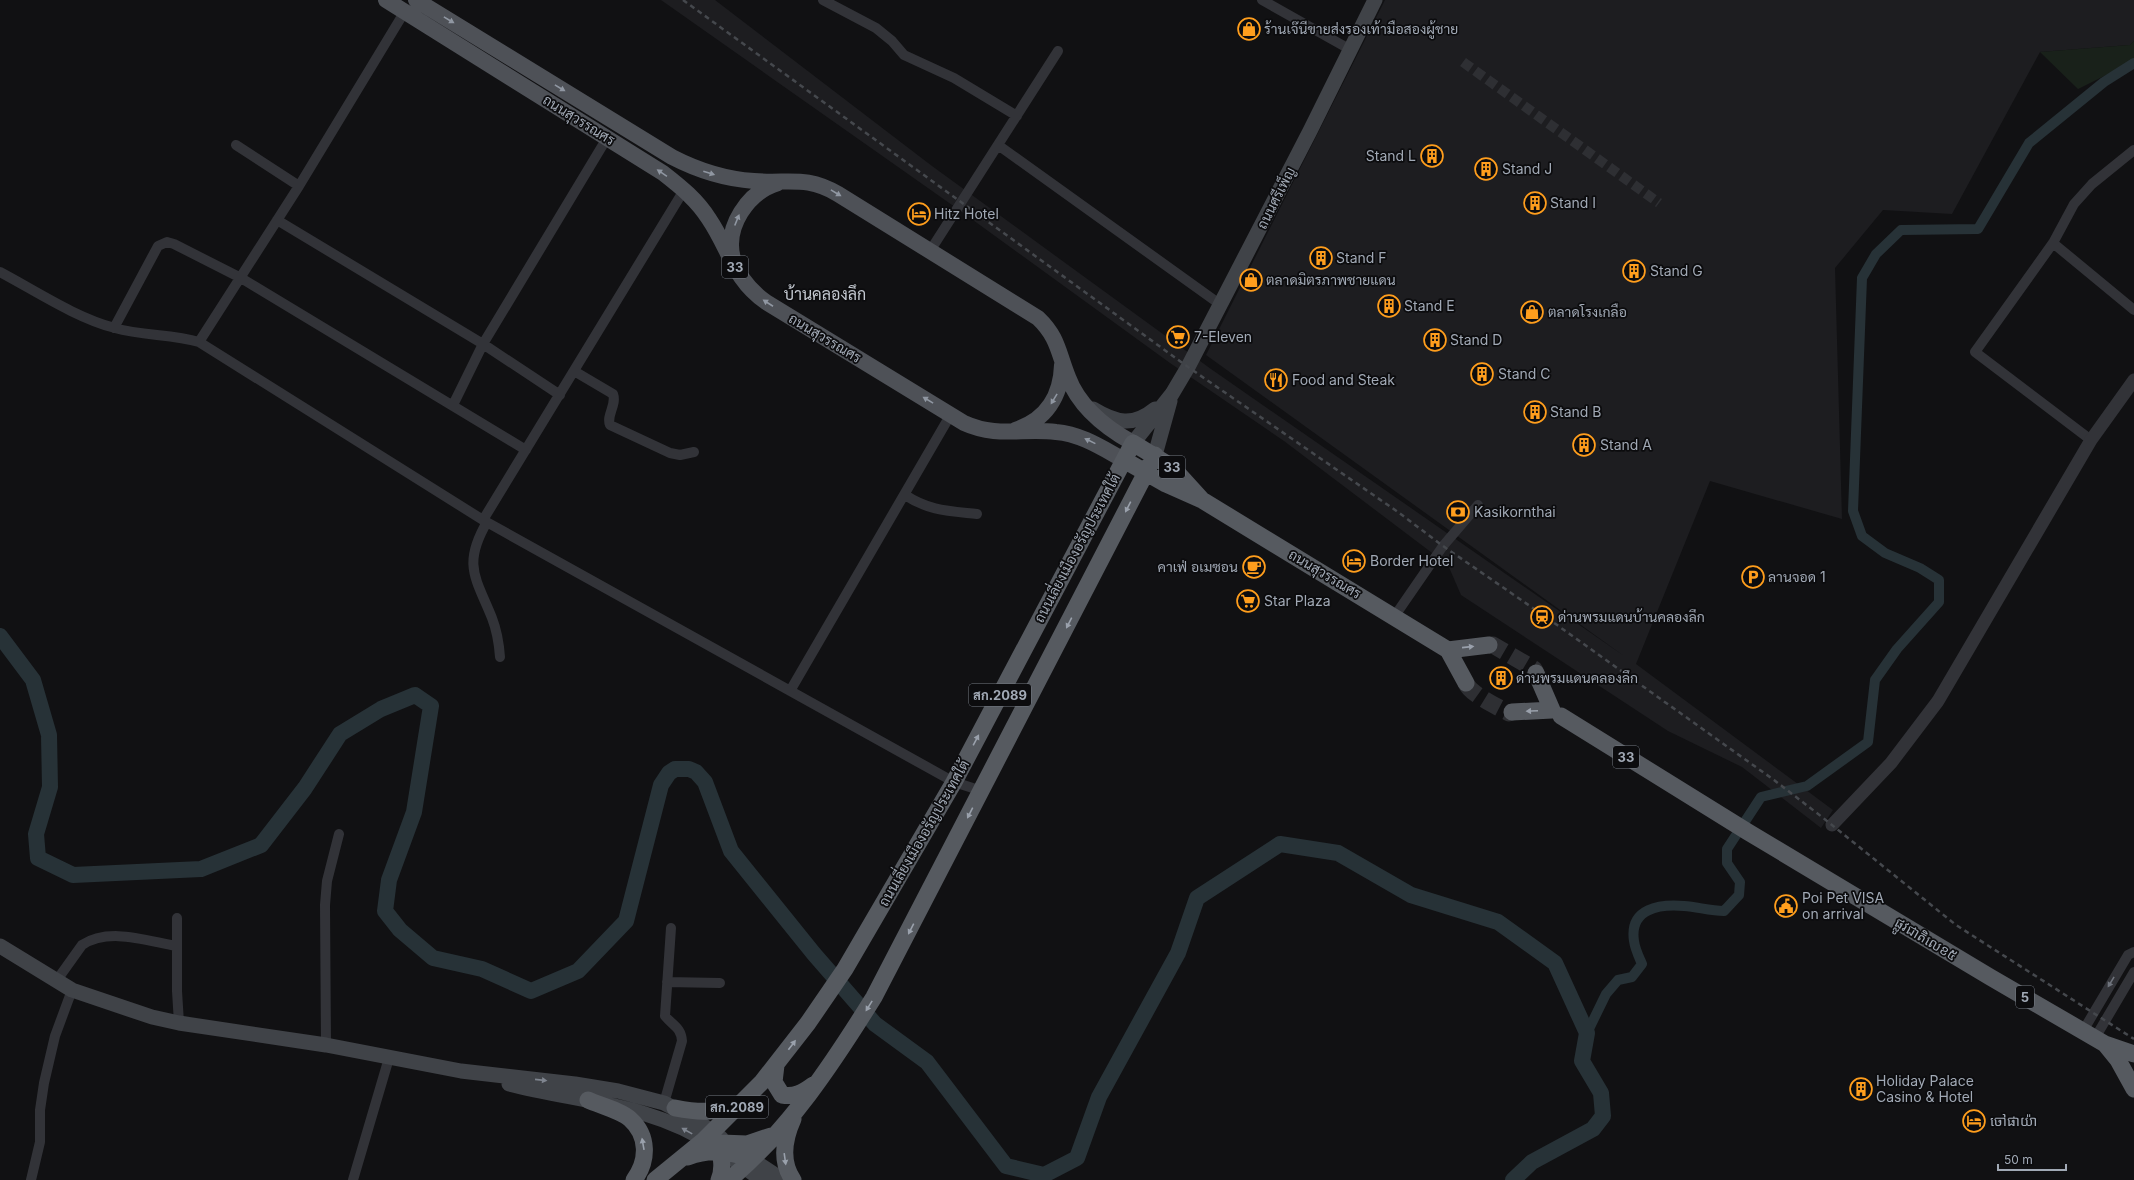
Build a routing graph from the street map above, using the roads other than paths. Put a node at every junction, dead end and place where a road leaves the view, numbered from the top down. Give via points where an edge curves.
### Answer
1 (386, 0) edge
2 (416, 0) edge
3 (823, 0) edge
4 (1262, 0) edge
5 (1375, 0) edge
6 (405, 11) junction
7 (1351, 50) junction
8 (1058, 51) dead end
9 (1017, 116) junction
10 (607, 138) junction
11 (236, 145) dead end
12 (998, 145) junction
13 (2134, 150) edge
14 (784, 181) junction
15 (299, 186) junction
16 (684, 190) junction
17 (277, 220) junction
18 (2053, 243) junction
19 (930, 251) junction
20 (0, 272) edge
21 (737, 272) junction
22 (241, 278) junction
23 (1221, 305) junction
24 (2134, 310) edge
25 (114, 328) junction
26 (199, 342) junction
27 (483, 344) junction
28 (1062, 361) junction
29 (574, 371) junction
30 (2134, 380) edge
31 (1172, 394) junction
32 (560, 395) junction
33 (453, 405) junction
34 (1085, 405) junction
35 (951, 414) junction
36 (1010, 431) junction
37 (2091, 440) junction
38 (1134, 443) junction
39 (526, 450) junction
40 (694, 452) dead end
41 (1155, 455) junction
42 (1124, 460) junction
43 (1146, 473) junction
44 (905, 495) junction
45 (1202, 500) junction
46 (1478, 505) dead end
47 (977, 514) dead end
48 (485, 521) junction
49 (1394, 617) junction
50 (1489, 645) tunnel mouth
51 (1448, 650) junction
52 (500, 657) dead end
53 (1536, 673) tunnel mouth
54 (1466, 683) tunnel mouth
55 (790, 690) junction
56 (1512, 712) tunnel mouth
57 (1561, 716) dead end
58 (954, 782) junction
59 (982, 791) junction
60 (1832, 825) dead end
61 (1748, 832) joint
62 (338, 834) dead end
63 (177, 918) dead end
64 (672, 928) dead end
65 (0, 946) edge
66 (177, 946) junction
67 (2134, 952) edge
68 (2134, 972) edge
69 (57, 980) junction
70 (667, 982) junction
71 (720, 983) dead end
72 (72, 990) junction
73 (179, 1023) junction
74 (2094, 1038) junction
75 (326, 1045) junction
76 (2134, 1054) edge
77 (389, 1058) junction
78 (776, 1065) junction
79 (461, 1071) junction
80 (818, 1081) junction
81 (2134, 1089) edge
82 (588, 1100) junction
83 (670, 1106) junction
84 (737, 1108) junction
85 (798, 1110) junction
86 (775, 1134) junction
87 (724, 1146) junction
88 (31, 1180) edge
89 (353, 1180) edge
90 (634, 1180) edge
91 (655, 1180) edge
92 (719, 1180) edge
93 (729, 1180) edge
94 (762, 1180) edge
95 (783, 1180) edge
96 (793, 1180) edge

1 - 6 main road, ถนนสุวรรณศร / 33
2 -> 14 main road, ถนนสุวรรณศร / 33 via 690,166 730,179
3 - 9 street via 876,28 904,55 954,78
4 - 7 street
5 - 7 main road, ถนนศรีเพ็ญ
6 - 10 main road, ถนนสุวรรณศร / 33
6 - 15 street
7 - 23 main road, ถนนศรีเพ็ญ
8 - 9 street
9 - 12 street
16 -> 10 main road, ถนนสุวรรณศร / 33 via 663,173
10 - 27 street
11 - 15 street
12 - 19 street
12 - 23 street
13 - 18 street via 2092,184 2079,199
14 -> 19 main road, ถนนสุวรรณศร / 33 via 803,180 831,190
21 -> 14 main road via 731,242 740,212 754,196
15 - 17 street
16 - 21 main road, ถนนสุวรรณศร / 33 via 699,204 710,220
16 - 29 street
17 - 22 street
17 - 27 street
18 - 24 street
18 - 37 street via 1975,352
19 - 28 main road, ถนนสุวรรณศร / 33 via 1038,318 1055,338
20 - 25 street via 91,320
35 -> 21 main road, ถนนสุวรรณศร / 33 via 766,302 752,292
22 - 25 street via 174,244 161,244
22 - 26 street
22 - 33 street
23 - 31 main road, ถนนศรีเพ็ญ
25 - 26 street
26 - 48 street
27 - 32 street
27 - 33 street
28 - 34 main road, ถนนสุวรรณศร / 33 via 1068,379
28 -> 36 main road via 1062,380 1053,402 1040,418
29 - 32 street
29 - 40 street via 613,394 614,402 608,420 610,425 670,453 680,455
30 - 37 street
31 - 34 main road via 1142,419 1108,418
31 - 38 main road, ถนนศรีเพ็ญ
31 - 41 main road, ถนนศรีเพ็ญ
32 - 39 street
33 - 39 street
34 - 38 main road, ถนนสุวรรณศร / 33 via 1101,422
35 - 36 main road, ถนนสุวรรณศร / 33 via 980,430
35 - 44 street
42 -> 36 main road, ถนนสุวรรณศร / 33 via 1076,435
37 - 60 street via 1938,701 1891,763
38 - 41 highway, ถนนสุวรรณศร / 33
38 - 42 highway, ถนนเลี่ยงเมืองอรัญประเทศใต้ / สก.2089
39 - 48 street
41 - 43 highway, ถนนเลี่ยงเมืองอรัญประเทศใต้ / สก.2089
41 - 45 highway, ถนนสุวรรณศร / 33 via 1172,467
42 - 43 highway, ถนนสุวรรณศร / 33
58 -> 42 highway, ถนนเลี่ยงเมืองอรัญประเทศใต้ / สก.2089
43 - 45 highway, ถนนสุวรรณศร / 33
43 -> 59 highway, ถนนเลี่ยงเมืองอรัญประเทศใต้ / สก.2089
44 - 47 street via 932,509
44 - 55 street
45 - 49 highway, ถนนสุวรรณศร
46 - 49 street via 1443,546
48 - 52 street via 475,553 473,570 498,635
48 - 55 street
49 - 51 highway, ถนนสุวรรณศร
51 -> 50 highway
51 - 54 highway, ถนนสุวรรณศร
53 -> 56 highway via 1552,710
55 - 58 street
57 - 61 highway, ផ្លូវជាតិលេខ៥ / 33
58 - 59 street
78 -> 58 highway, ถนนเลี่ยงเมืองอรัญประเทศใต้ / สก.2089 via 808,1023 860,944
59 -> 80 highway, ถนนเลี่ยงเมืองอรัญประเทศใต้ / สก.2089 via 889,972 838,1054
61 - 74 highway, ផ្លូវជាតិលេខ៥ / 5
62 - 75 street via 324,905
63 - 66 street
64 - 70 street
65 - 69 main road
66 - 69 street via 117,936 88,941 82,945
66 - 73 street
67 -> 74 street via 2128,955
68 - 74 street
69 - 72 main road
70 - 71 street
70 - 83 street via 665,1016 677,1026 682,1041
72 - 73 main road
72 - 88 street via 55,1036 44,1083 40,1110 40,1142
73 - 75 main road
74 - 76 highway, ផ្លូវជាតិលេខ៥ / 5
74 - 81 highway, ផ្លូវជាតិលេខ៥ / 5 via 2118,1060
75 - 77 main road
77 - 79 main road
77 - 89 street
78 - 80 highway via 774,1082 782,1095 792,1096 801,1093
78 - 84 highway, ถนนเลี่ยงเมืองอรัญประเทศใต้ / สก.2089
79 - 82 main road via 534,1090
79 -> 83 main road via 618,1091
80 - 85 highway, ถนนเลี่ยงเมืองอรัญประเทศใต้ / สก.2089
87 -> 82 main road via 657,1116
90 -> 82 highway via 643,1167 645,1156 644,1142 639,1129 630,1118
83 - 84 highway via 705,1113
83 - 87 main road
84 - 87 highway, ถนนเลี่ยงเมืองอรัญประเทศใต้ / สก.2089
85 - 86 highway, ถนนเลี่ยงเมืองอรัญประเทศใต้ / สก.2089
85 -> 96 highway via 788,1131 784,1148 788,1174
86 - 87 highway, ถนนเลี่ยงเมืองอรัญประเทศใต้ / สก.2089
86 - 87 highway via 747,1144
87 - 91 highway, ถนนเลี่ยงเมืองอรัญประเทศใต้ / สก.2089 via 680,1160
87 - 92 highway
87 - 93 highway, ถนนเลี่ยงเมืองอรัญประเทศใต้ / สก.2089
87 - 94 main road
87 - 95 main road

